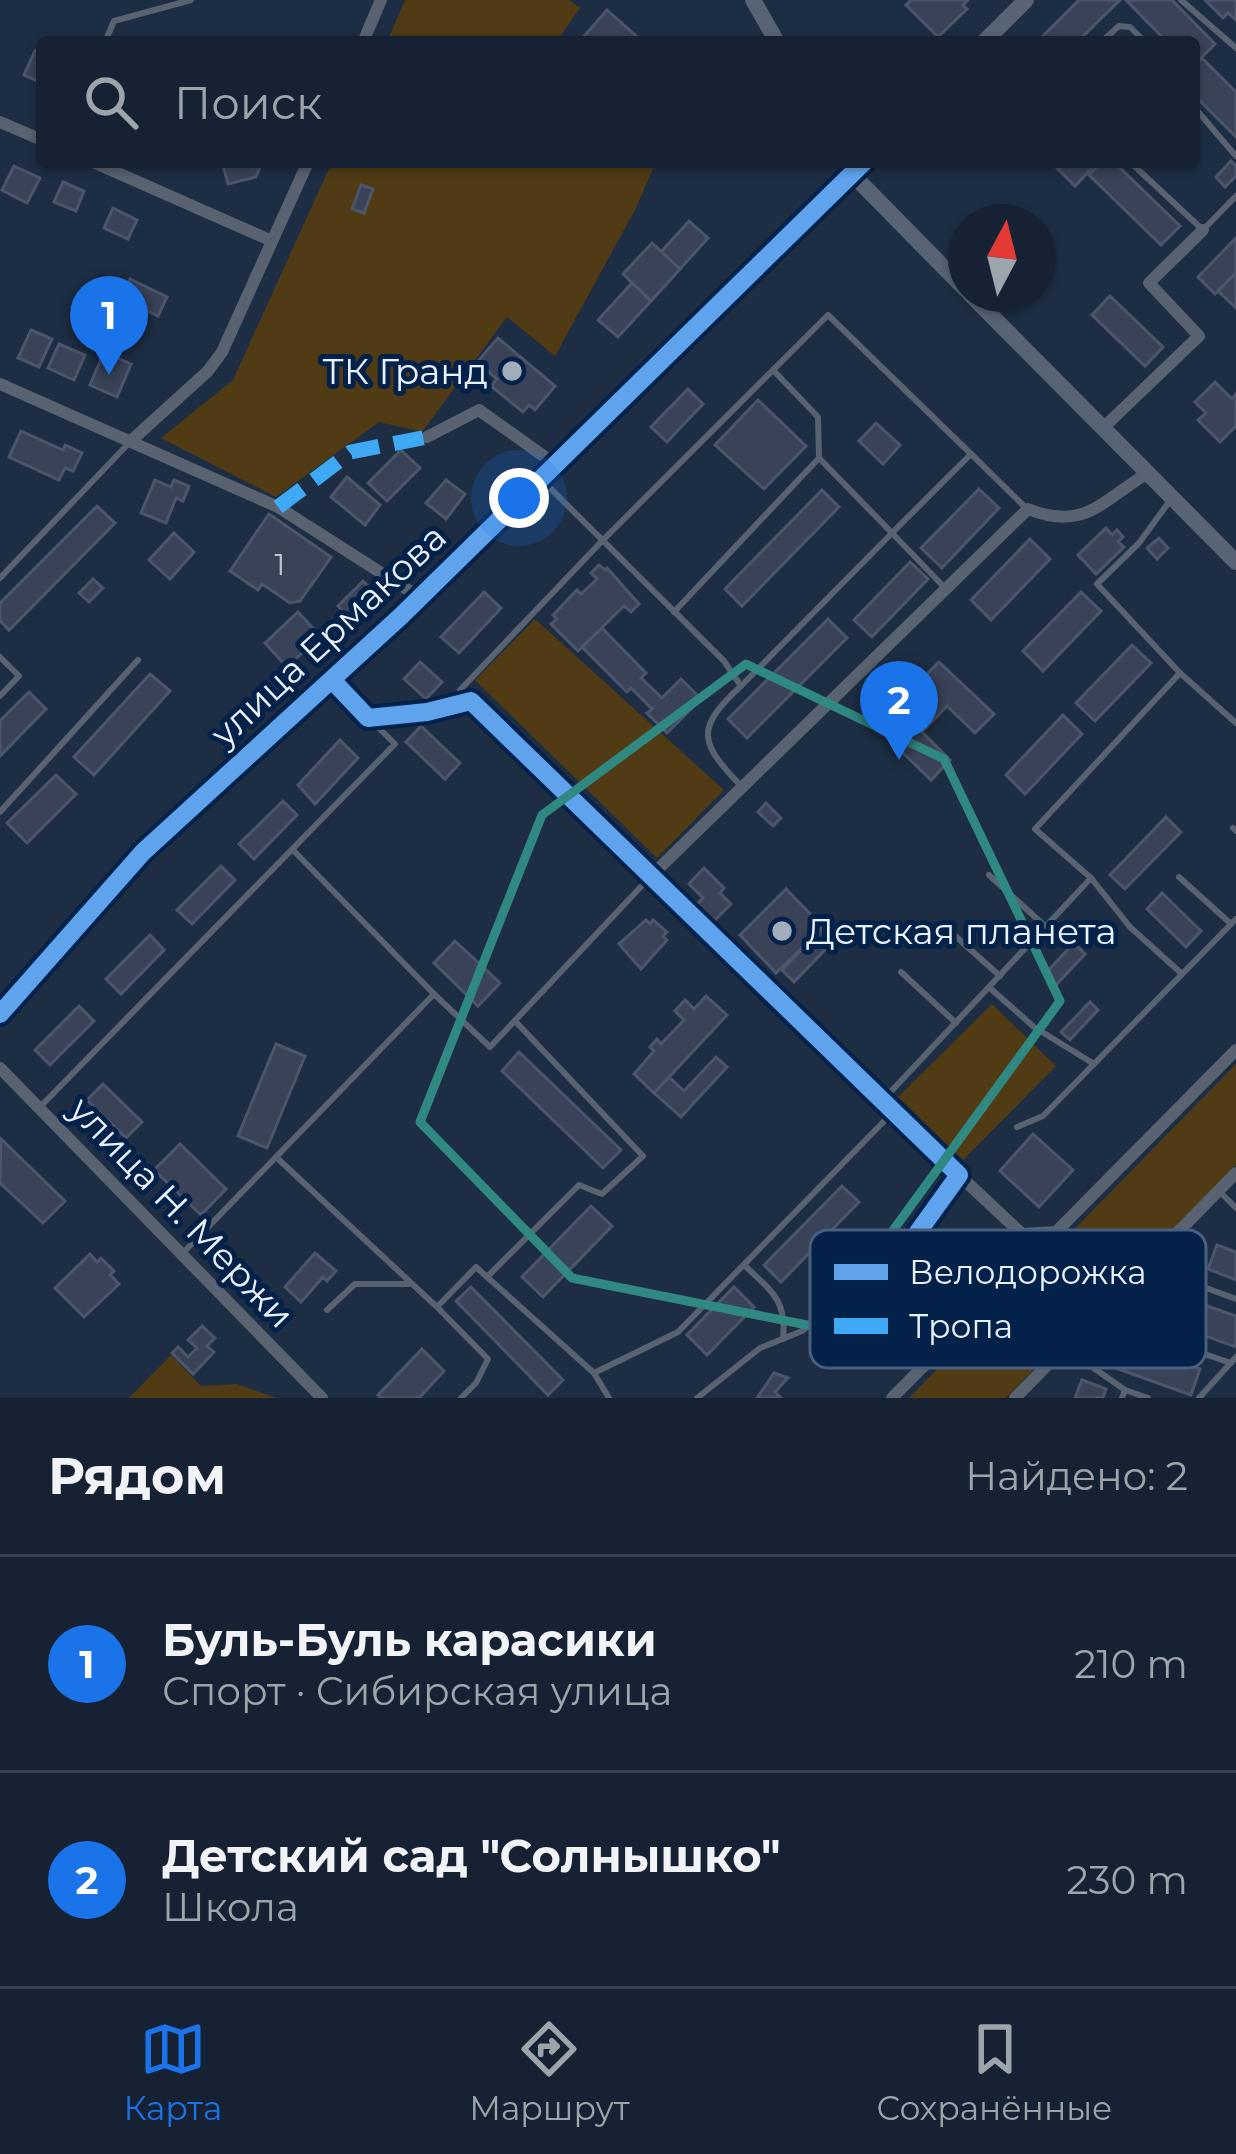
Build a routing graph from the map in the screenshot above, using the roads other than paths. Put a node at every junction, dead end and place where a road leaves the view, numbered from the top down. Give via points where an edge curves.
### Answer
1 (190, 0) edge
2 (381, 0) edge
3 (753, 0) edge
4 (999, 0) edge
5 (1026, 0) edge
6 (1180, 0) edge
7 (1012, 14) junction
8 (108, 36) edge
9 (366, 36) edge
10 (774, 36) edge
11 (995, 36) edge
12 (1108, 36) edge
13 (1138, 36) edge
14 (1236, 48) edge
15 (1200, 114) edge
16 (0, 122) edge
17 (36, 137) edge
18 (1236, 156) edge
19 (107, 168) edge
20 (305, 168) edge
21 (852, 168) edge
22 (856, 168) edge
23 (1136, 168) edge
24 (1236, 196) edge
25 (1203, 230) junction
26 (272, 241) junction
27 (948, 270) edge
28 (988, 312) edge
29 (773, 370) junction
30 (0, 384) edge
31 (1102, 429) junction
32 (427, 437) dead end
33 (132, 440) junction
34 (971, 454) junction
35 (819, 458) junction
36 (556, 465) junction
37 (1146, 474) junction
38 (541, 480) junction
39 (1172, 499) junction
40 (1028, 509) junction
41 (892, 533) junction
42 (602, 541) junction
43 (1236, 562) edge
44 (0, 578) edge
45 (946, 589) junction
46 (419, 597) junction
47 (674, 612) junction
48 (0, 657) edge
49 (138, 660) dead end
50 (1180, 674) junction
51 (332, 680) junction
52 (741, 686) junction
53 (0, 696) edge
54 (471, 701) junction
55 (368, 718) junction
56 (1236, 723) edge
57 (741, 786) junction
58 (0, 812) edge
59 (293, 850) junction
60 (988, 875) dead end
61 (651, 876) junction
62 (1179, 877) dead end
63 (1091, 878) junction
64 (1233, 921) edge
65 (944, 926) dead end
66 (1046, 927) junction
67 (901, 972) dead end
68 (1182, 974) junction
69 (1000, 976) junction
70 (991, 989) junction
71 (434, 994) junction
72 (0, 1014) edge
73 (514, 1021) junction
74 (956, 1023) junction
75 (1236, 1050) edge
76 (1094, 1064) junction
77 (0, 1069) edge
78 (883, 1100) junction
79 (38, 1108) junction
80 (894, 1111) junction
81 (1017, 1126) dead end
82 (276, 1157) junction
83 (1236, 1173) edge
84 (959, 1174) junction
85 (1219, 1191) junction
86 (1236, 1208) edge
87 (919, 1230) edge
88 (1018, 1230) edge
89 (1060, 1230) edge
90 (1181, 1230) edge
91 (181, 1255) junction
92 (744, 1265) junction
93 (487, 1277) junction
94 (412, 1284) junction
95 (1206, 1288) edge
96 (1236, 1299) edge
97 (437, 1307) junction
98 (327, 1310) dead end
99 (810, 1324) edge
100 (782, 1339) junction
101 (1233, 1360) edge
102 (922, 1368) edge
103 (1044, 1368) edge
104 (1090, 1368) edge
105 (593, 1373) junction
106 (1124, 1394) edge
107 (322, 1398) edge
108 (461, 1398) edge
109 (609, 1398) edge
110 (698, 1398) edge
111 (892, 1398) edge
112 (1015, 1398) edge
113 (1148, 1398) edge
114 (1199, 1398) edge

1 - 8 lane via 114,21
2 - 9 street
3 - 10 street
4 - 7 lane
5 - 7 street
6 - 14 lane
7 - 11 street
12 - 13 lane via 1119,26
15 - 18 lane
16 - 17 street
19 - 26 street
20 - 26 street
21 - 36 street, улица Ермакова
22 - 27 street
23 - 25 lane
24 - 25 lane
25 - 31 street via 1149,283 1198,336
26 - 33 street via 222,352
28 - 31 street
29 - 34 lane via 828,315
29 - 35 lane via 818,417
29 - 42 lane
30 - 33 street
31 - 37 street
32 - 36 street via 479,410
33 - 44 lane
33 - 46 street via 278,507
34 - 40 lane
34 - 41 lane
35 - 41 lane
35 - 47 lane
36 - 38 street, улица Ермакова
37 - 39 street
37 - 40 street via 1073,520
38 - 42 lane
38 - 46 street, улица Ермакова
39 - 43 street
39 - 50 lane via 1097,584
40 - 45 street
41 - 45 lane
41 - 52 lane
42 - 47 lane
42 - 54 lane via 460,690
45 - 57 street
46 - 51 street, улица Ермакова
47 - 52 lane
48 - 53 lane via 20,676
49 - 58 lane
50 - 56 lane
50 - 63 lane via 1036,829
51 - 55 street
51 - 72 street, улица Ермакова via 143,852
52 - 57 lane via 719,706 706,738
54 - 55 street
54 - 61 street
55 - 59 lane via 395,744
57 - 61 street
59 - 71 lane
59 - 79 lane
60 - 66 lane
61 - 73 lane
61 - 78 street
62 - 64 lane
63 - 66 lane
63 - 68 lane
64 - 68 lane
65 - 69 lane
66 - 69 lane
67 - 74 lane
68 - 76 lane
69 - 70 lane
70 - 74 lane
70 - 76 lane
71 - 73 lane via 490,1047
71 - 82 lane
73 - 93 lane via 643,1156 602,1194 579,1184
74 - 78 lane
75 - 89 street
76 - 81 lane via 1043,1116
77 - 79 street, улица Н. Мержи
78 - 80 street
79 - 91 street, улица Н. Мержи
80 - 84 street
80 - 92 lane
82 - 91 lane
82 - 94 lane
83 - 85 street
84 - 87 street
84 - 88 street
85 - 86 lane
85 - 90 street
91 - 107 street, улица Н. Мержи
92 - 100 lane via 776,1296 785,1315
92 - 105 lane via 678,1332
93 - 97 lane via 476,1267
93 - 105 lane
94 - 97 lane
94 - 98 lane via 355,1284
95 - 96 lane
97 - 108 lane via 488,1359
99 - 100 lane
100 - 110 lane
101 - 114 lane
102 - 111 street
103 - 112 street
104 - 106 lane
105 - 109 lane
106 - 113 lane

